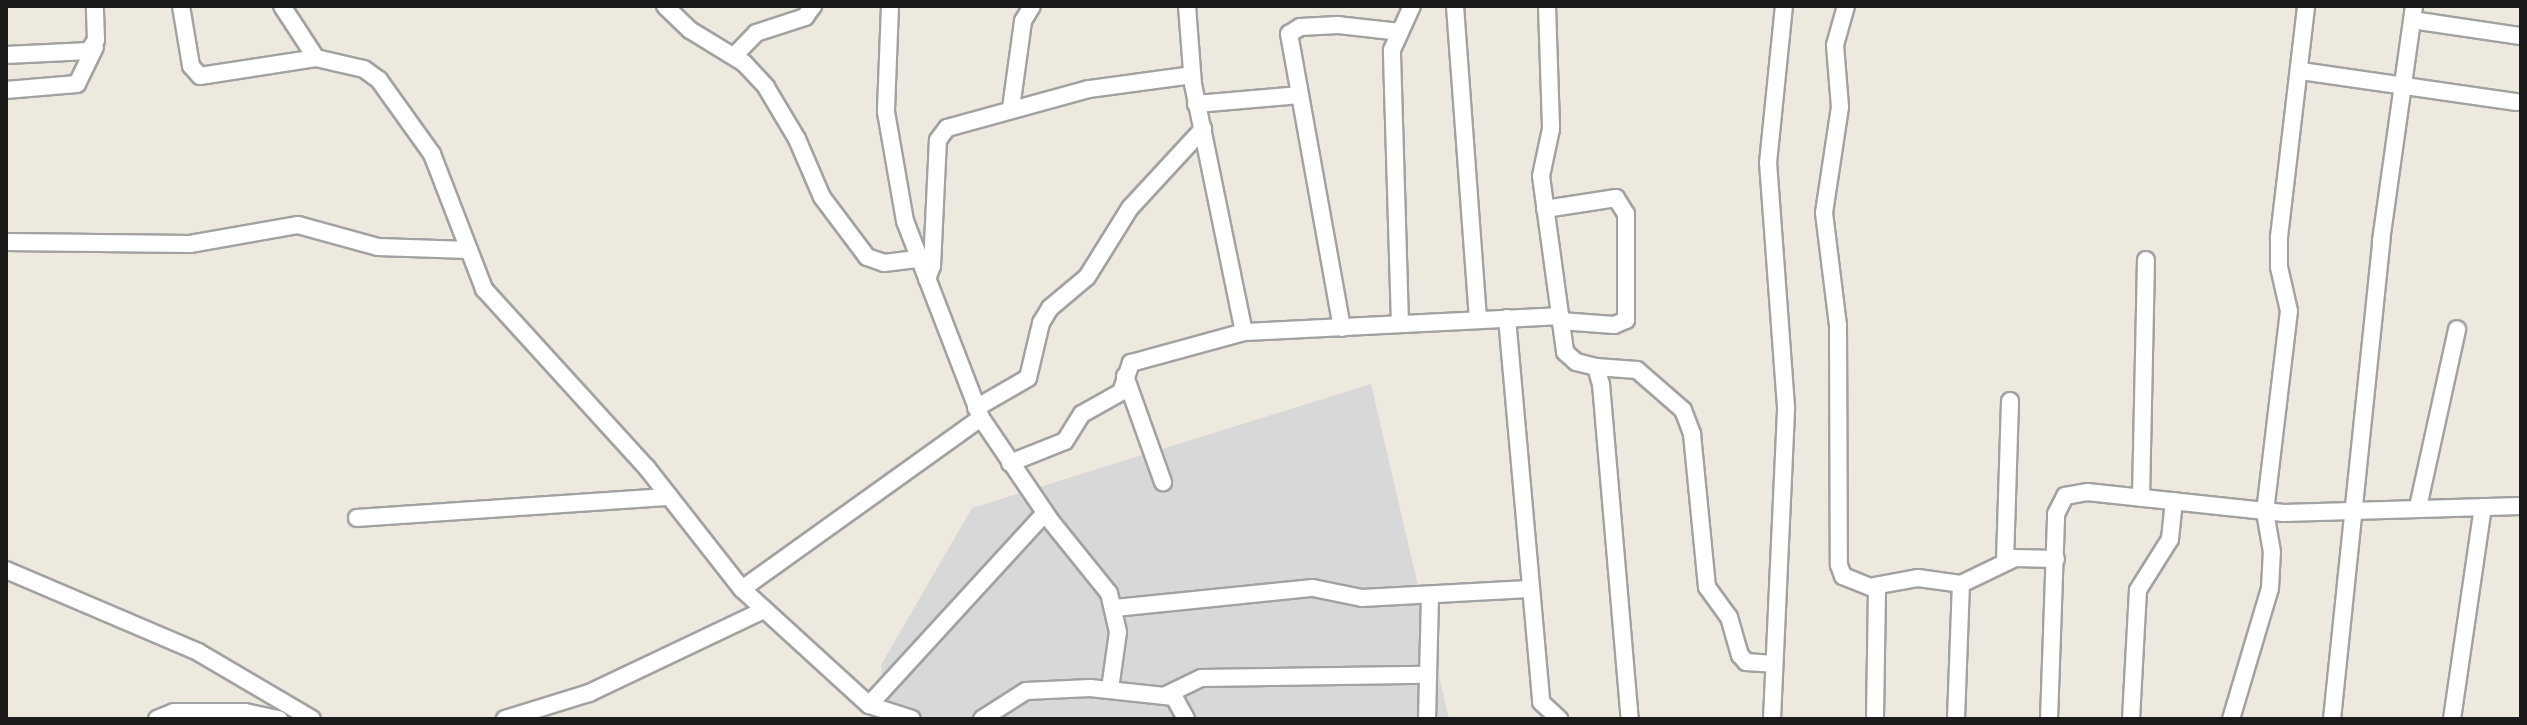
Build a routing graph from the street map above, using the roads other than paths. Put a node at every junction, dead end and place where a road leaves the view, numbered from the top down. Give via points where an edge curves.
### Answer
1 (95, 6) edge
2 (181, 6) edge
3 (282, 6) edge
4 (665, 6) edge
5 (813, 6) edge
6 (890, 6) edge
7 (1032, 6) edge
8 (1187, 6) edge
9 (1412, 6) edge
10 (1455, 6) edge
11 (1547, 6) edge
12 (1784, 6) edge
13 (1846, 6) edge
14 (2306, 6) edge
15 (2413, 13) edge
16 (1399, 32) junction
17 (2521, 36) edge
18 (95, 47) junction
19 (6, 55) edge
20 (734, 56) junction
21 (316, 58) junction
22 (2301, 71) junction
23 (1192, 75) junction
24 (2402, 87) junction
25 (6, 90) edge
26 (1298, 95) junction
27 (2517, 102) dead end
28 (1196, 104) junction
29 (1011, 108) junction
30 (1203, 129) junction
31 (1545, 209) junction
32 (6, 242) edge
33 (469, 250) junction
34 (919, 259) junction
35 (2146, 260) dead end
36 (927, 279) junction
37 (1507, 318) junction
38 (1560, 318) junction
39 (1478, 319) junction
40 (1400, 324) junction
41 (1342, 328) junction
42 (2457, 329) dead end
43 (1244, 332) junction
44 (1596, 367) junction
45 (1124, 375) junction
46 (2010, 401) dead end
47 (979, 413) junction
48 (1010, 463) junction
49 (1163, 482) dead end
50 (669, 497) junction
51 (2141, 498) junction
52 (2174, 501) junction
53 (2520, 502) edge
54 (2418, 507) junction
55 (2483, 507) junction
56 (2354, 510) junction
57 (2265, 512) junction
58 (1045, 513) junction
59 (357, 518) dead end
60 (2056, 559) junction
61 (2005, 561) junction
62 (6, 570) edge
63 (1961, 584) junction
64 (1874, 586) junction
65 (742, 589) junction
66 (1529, 589) junction
67 (1430, 595) junction
68 (1115, 608) junction
69 (764, 610) junction
70 (1773, 664) junction
71 (1426, 675) junction
72 (1110, 689) junction
73 (1164, 696) junction
74 (875, 711) edge
75 (157, 719) edge
76 (279, 719) edge
77 (312, 719) edge
78 (505, 719) edge
79 (912, 719) edge
80 (982, 719) edge
81 (1186, 719) edge
82 (1427, 719) edge
83 (1559, 719) edge
84 (1630, 719) edge
85 (1772, 719) edge
86 (1875, 719) edge
87 (1956, 719) edge
88 (2049, 719) edge
89 (2131, 719) edge
90 (2231, 719) edge
91 (2332, 719) edge
92 (2452, 719) edge

1 - 18 street
2 - 21 street via 191,66 200,76
3 - 21 street
4 - 20 street via 690,30
5 - 20 street via 805,17 756,33
6 - 34 street via 888,135 905,221
7 - 29 street via 1023,21
8 - 23 street
9 - 16 street
10 - 39 street
11 - 31 street via 1551,129 1541,176
12 - 70 street via 1768,163 1786,407 1781,599
13 - 64 street via 1835,45 1840,107 1824,213 1838,325 1839,565 1843,576
14 - 22 street
15 - 17 street
15 - 24 street
16 - 26 street via 1363,25 1293,29 1289,41
16 - 40 street via 1392,50
18 - 19 street
18 - 25 street via 77,84
20 - 34 street via 766,87 829,209 867,257 884,263
21 - 33 street via 364,69 379,80 432,154
22 - 24 street
22 - 57 street via 2279,237 2279,267 2289,311
23 - 28 street
23 - 29 street via 1089,89
24 - 27 street
24 - 56 street
26 - 28 street
26 - 41 street
28 - 30 street
29 - 36 street via 957,123 938,140
30 - 43 street
30 - 47 street via 1130,208 1087,277 1050,308 1041,323 1028,378
31 - 38 street
31 - 38 street via 1616,198 1626,214 1626,320 1614,325
32 - 33 street via 190,244 298,225 397,250
33 - 50 street via 491,300 583,394
34 - 36 street
35 - 51 street
36 - 47 street
37 - 38 street
37 - 39 street
37 - 66 street
38 - 44 street via 1568,358
39 - 40 street
40 - 41 street
41 - 43 street
42 - 54 street
43 - 45 street via 1140,359
44 - 70 street via 1637,370 1683,410 1692,434 1707,587 1729,617 1746,662
44 - 84 street via 1621,571
45 - 48 street via 1121,392 1082,414 1060,445
45 - 49 street
46 - 61 street
47 - 48 street
47 - 65 street
48 - 58 street
50 - 59 street
50 - 65 street
51 - 52 street
51 - 60 street via 2087,492 2065,496 2056,514
52 - 57 street
52 - 89 street via 2170,539 2138,590
53 - 55 street
54 - 55 street
54 - 56 street
55 - 92 street
56 - 57 street
56 - 91 street
57 - 90 street via 2272,552 2270,588
58 - 68 street
58 - 74 street
60 - 61 street
60 - 88 street
61 - 63 street
62 - 77 street via 198,652
63 - 64 street via 1918,578
63 - 87 street
64 - 86 street via 1879,608
65 - 69 street
66 - 67 street
66 - 83 street via 1541,702
67 - 68 street via 1348,597 1313,588
67 - 71 street
68 - 72 street via 1117,651
69 - 74 street
69 - 78 street via 589,693
70 - 85 street
71 - 73 street via 1201,678
71 - 82 street
72 - 73 street
72 - 80 street via 1026,691
73 - 81 street via 1183,705
74 - 79 street
75 - 76 street via 174,712

